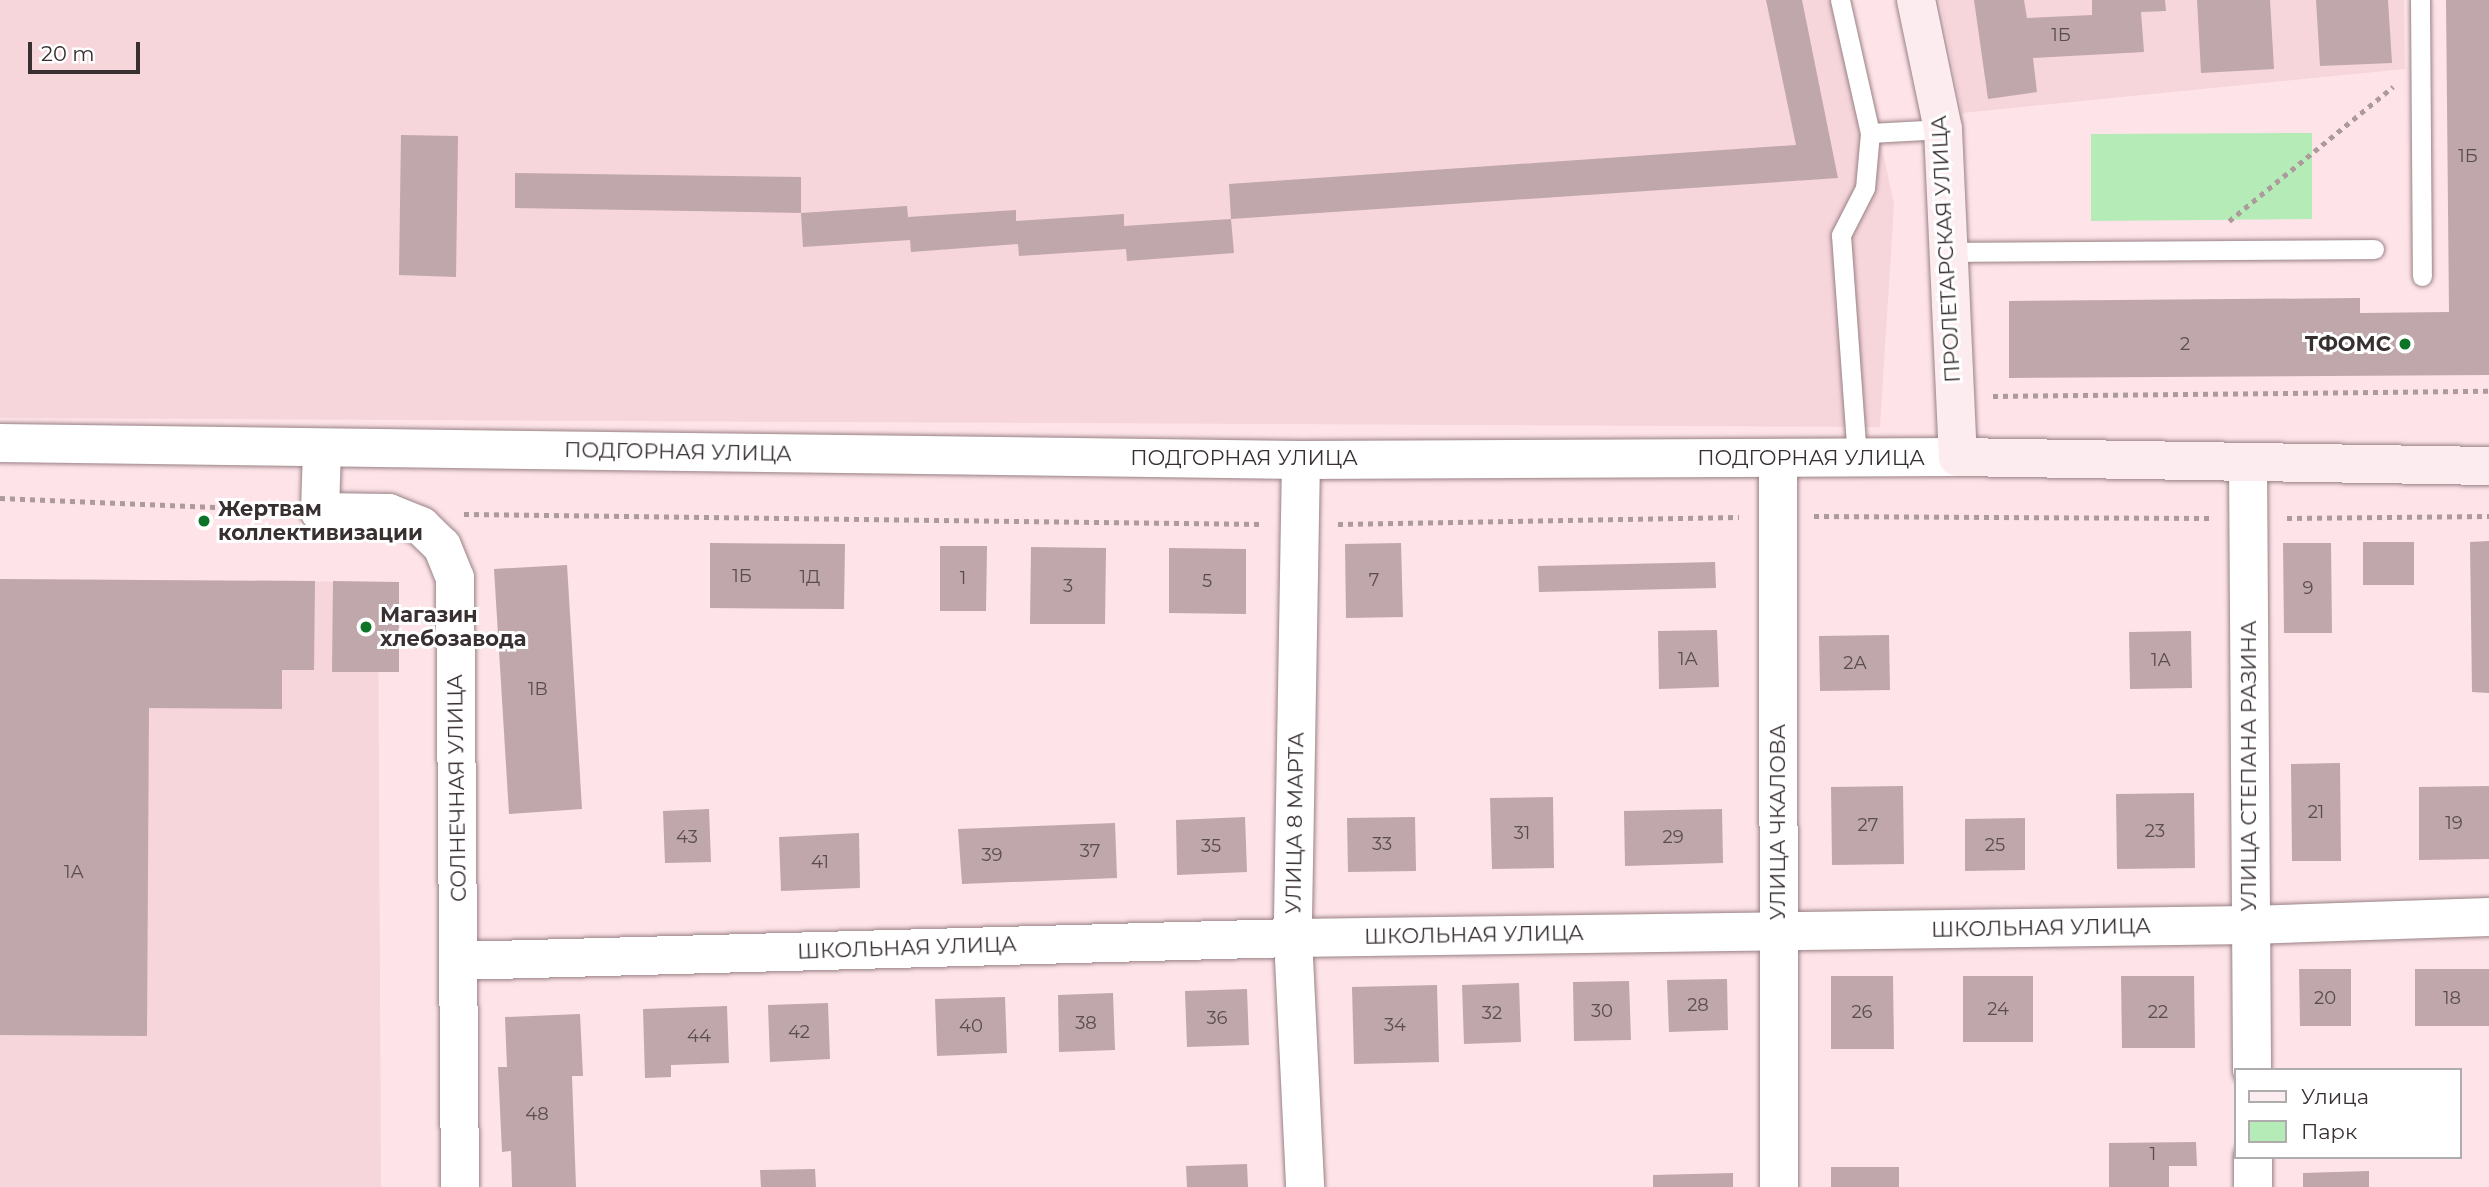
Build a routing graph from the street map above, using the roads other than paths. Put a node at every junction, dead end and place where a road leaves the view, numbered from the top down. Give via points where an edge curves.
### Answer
1 (1840, 0) edge
2 (1916, 0) edge
3 (2420, 0) edge
4 (1942, 129) junction
5 (1870, 133) junction
6 (2374, 249) dead end
7 (1949, 252) junction
8 (2422, 276) dead end
9 (0, 443) edge
10 (322, 448) junction
11 (1958, 457) junction
12 (1778, 458) junction
13 (1857, 458) junction
14 (1301, 460) junction
15 (2248, 462) junction
16 (2489, 466) edge
17 (2489, 917) edge
18 (2250, 925) junction
19 (1779, 931) junction
20 (1293, 937) junction
21 (458, 961) junction
22 (2252, 1068) edge
23 (2253, 1159) edge
24 (460, 1187) edge
25 (1304, 1187) edge
26 (1779, 1187) edge
27 (2253, 1187) edge

1 - 5 lane
2 - 4 street, ПРОЛЕТАРСКАЯ УЛИЦА
3 - 8 lane
4 - 5 lane
4 - 7 street, ПРОЛЕТАРСКАЯ УЛИЦА
5 - 13 lane via 1865,188 1841,235
6 - 7 lane
7 - 11 street, ПРОЛЕТАРСКАЯ УЛИЦА
9 - 10 street, ПОДГОРНАЯ УЛИЦА
10 - 14 street, ПОДГОРНАЯ УЛИЦА
10 - 21 street, СОЛНЕЧНАЯ УЛИЦА via 320,512 388,513 421,526 443,546 454,578
11 - 13 street, ПОДГОРНАЯ УЛИЦА
11 - 15 street, ПОДГОРНАЯ УЛИЦА
12 - 13 street, ПОДГОРНАЯ УЛИЦА
12 - 14 street, ПОДГОРНАЯ УЛИЦА
12 - 19 street, УЛИЦА ЧКАЛОВА
14 - 20 street, УЛИЦА 8 МАРТА
15 - 16 street, ПОДГОРНАЯ УЛИЦА
15 - 18 street, УЛИЦА СТЕПАНА РАЗИНА
17 - 18 street, ШКОЛЬНАЯ УЛИЦА
18 - 19 street, ШКОЛЬНАЯ УЛИЦА
18 - 22 street, УЛИЦА СТЕПАНА РАЗИНА
19 - 20 street, ШКОЛЬНАЯ УЛИЦА
19 - 26 street, УЛИЦА ЧКАЛОВА
20 - 21 street, ШКОЛЬНАЯ УЛИЦА
20 - 25 street, УЛИЦА 8 МАРТА
21 - 24 street, СОЛНЕЧНАЯ УЛИЦА
23 - 27 street

